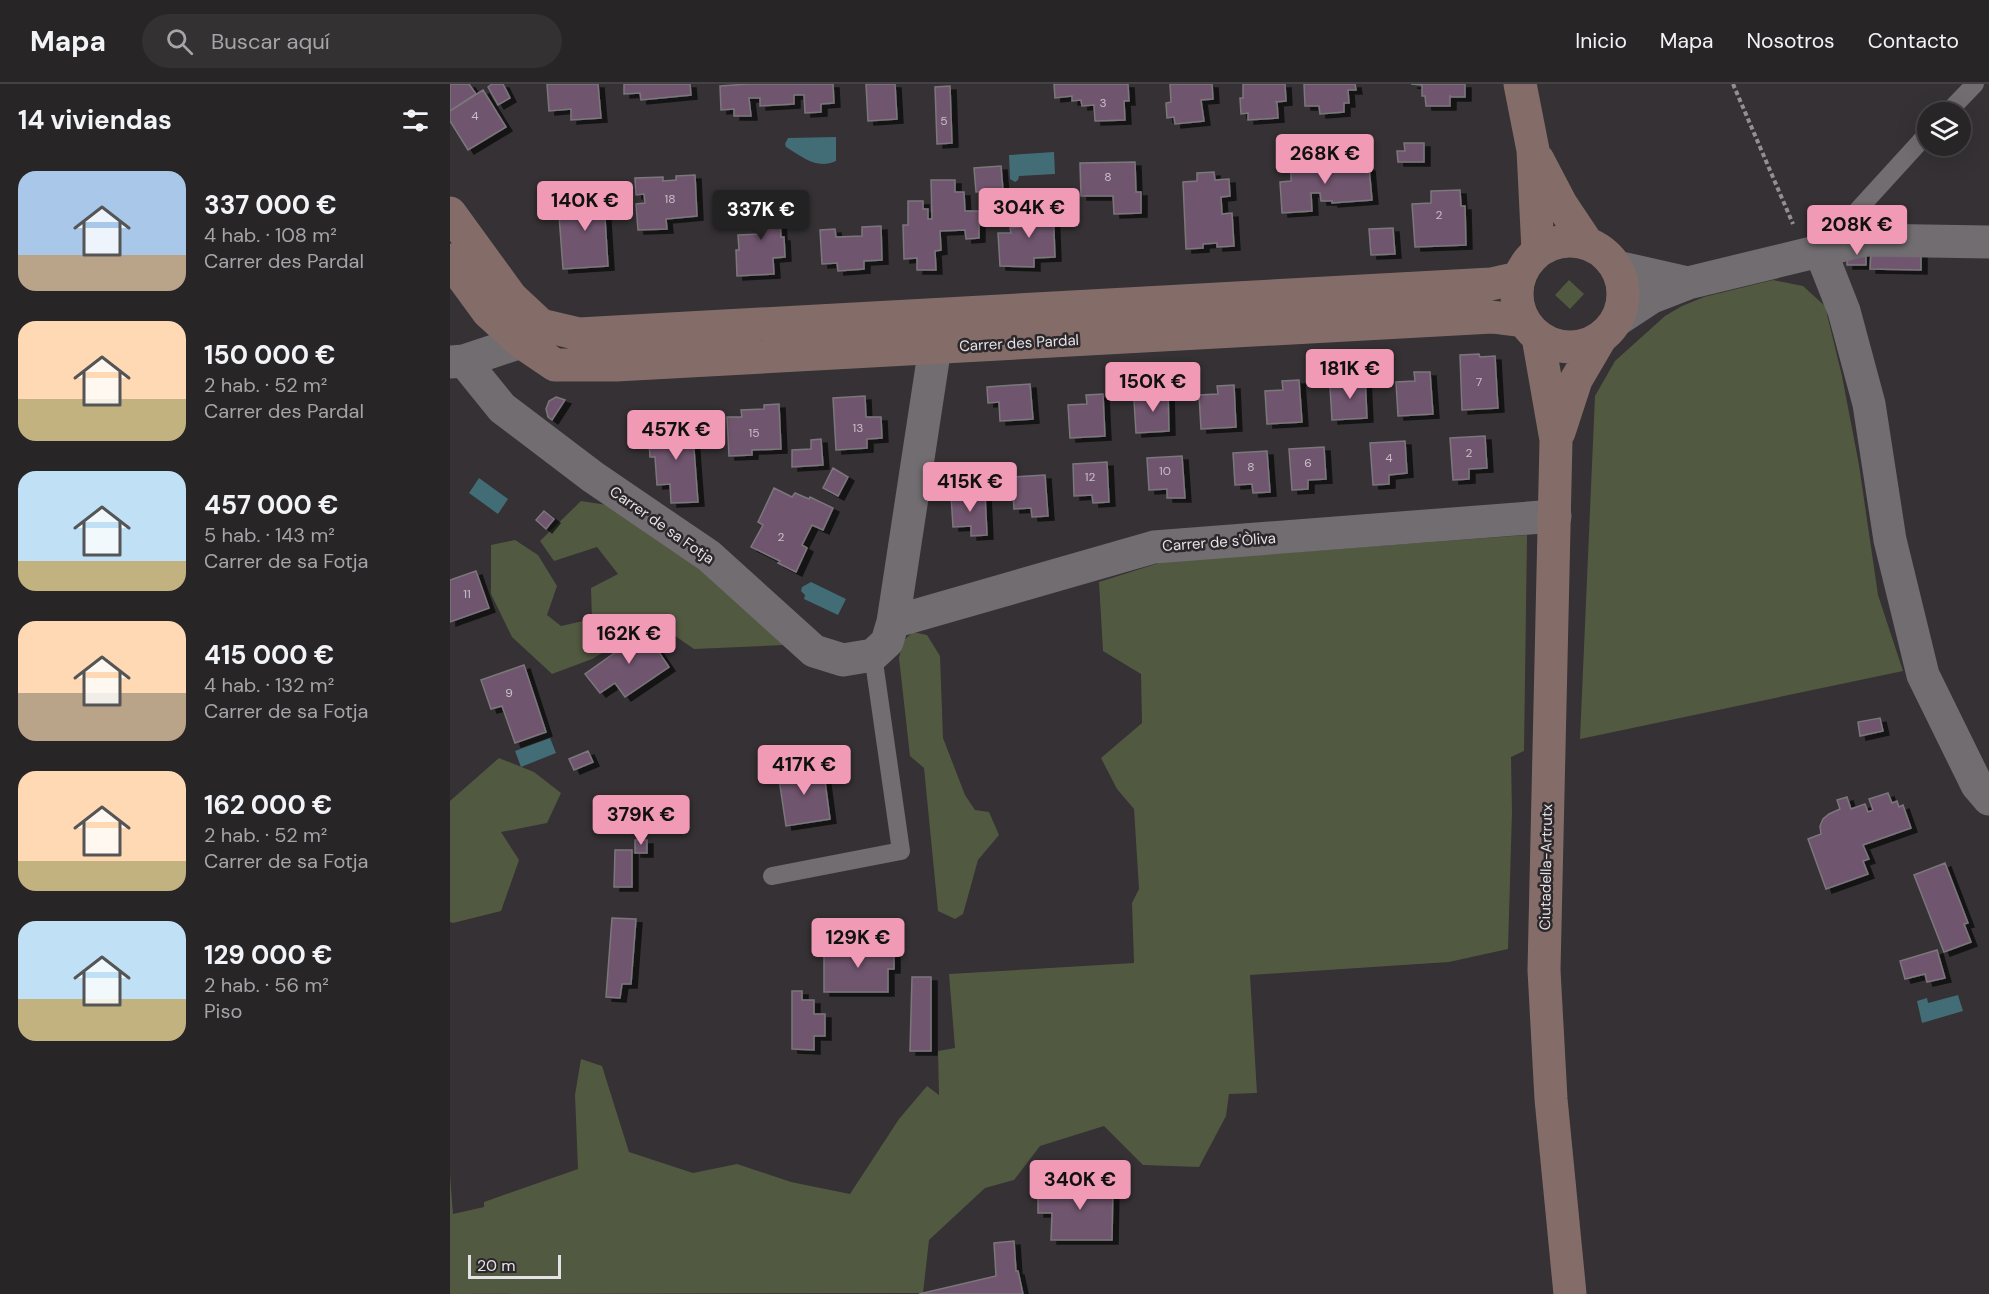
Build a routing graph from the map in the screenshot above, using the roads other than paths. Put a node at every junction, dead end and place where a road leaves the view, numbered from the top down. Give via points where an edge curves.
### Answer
1 (1520, 84) edge
2 (1975, 84) edge
3 (1958, 102) edge
4 (1917, 144) edge
5 (1533, 150) junction
6 (450, 213) edge
7 (1989, 242) edge
8 (1587, 243) junction
9 (1538, 251) junction
10 (1813, 252) junction
11 (450, 260) edge
12 (1617, 267) junction
13 (1518, 278) junction
14 (1688, 283) junction
15 (934, 314) junction
16 (1531, 329) junction
17 (1608, 329) junction
18 (531, 333) junction
19 (935, 347) junction
20 (457, 362) edge
21 (1556, 440) junction
22 (1555, 516) junction
23 (892, 622) junction
24 (873, 655) junction
25 (1989, 799) edge
26 (772, 876) dead end
27 (1570, 1294) edge

1 - 5 street
2 - 3 lane
4 - 10 lane
5 - 8 street
5 - 9 street
6 - 18 street via 511,297
7 - 10 street via 1864,240
8 - 9 street via 1570,240
8 - 12 street
9 - 13 street
10 - 14 street
10 - 25 street via 1844,311 1869,404 1890,540 1923,675 1977,785
11 - 18 street via 488,312
12 - 14 street
12 - 17 street via 1624,294 1622,307
13 - 15 street via 1491,284
13 - 16 street via 1517,300
14 - 17 street via 1652,297
15 - 18 street via 579,334
15 - 19 street
16 - 17 street via 1553,344 1569,347 1585,345
16 - 19 street, Carrer des Pardal via 1492,317
16 - 21 street
17 - 21 street via 1576,380
18 - 19 street, Carrer des Pardal via 555,365
18 - 20 street
19 - 23 street
20 - 24 street, Carrer de sa Fotja via 502,408 592,477 709,556 814,651 843,660
21 - 22 street, Ciutadella-Artrutx
22 - 23 street, Carrer de s'Òliva via 1154,548
22 - 27 street, Ciutadella-Artrutx via 1544,970 1551,1099
23 - 24 street via 887,642
24 - 26 lane via 901,851

